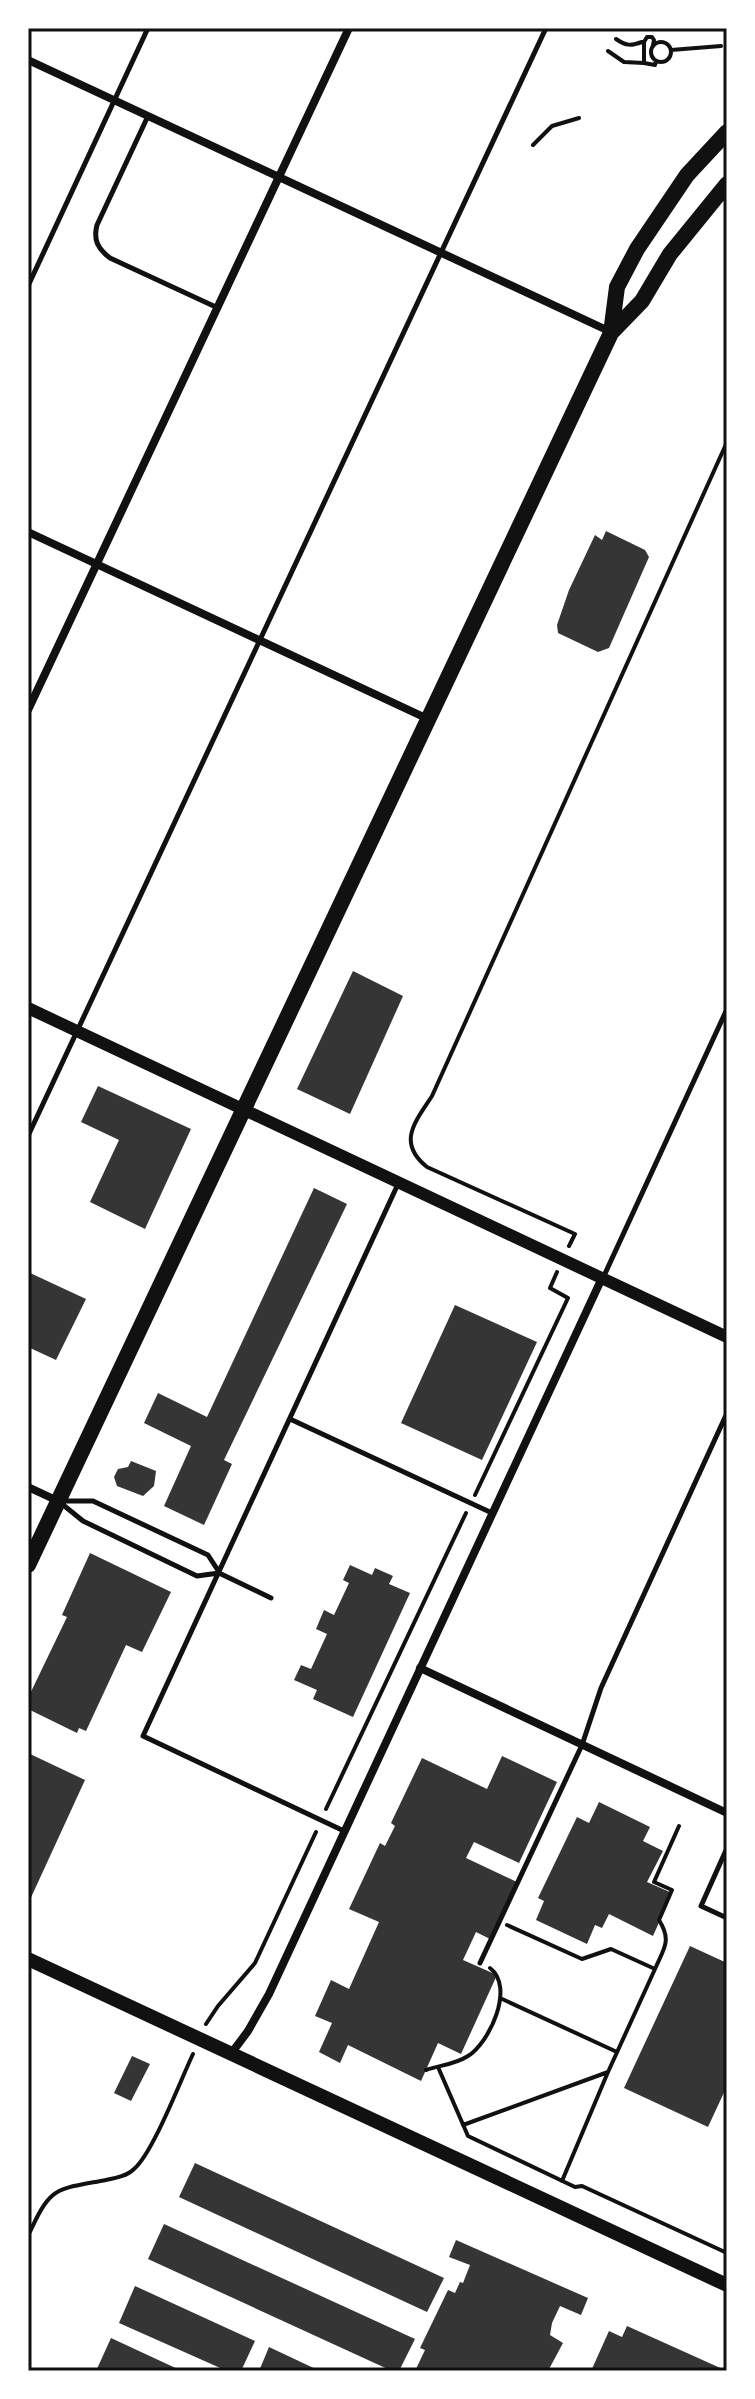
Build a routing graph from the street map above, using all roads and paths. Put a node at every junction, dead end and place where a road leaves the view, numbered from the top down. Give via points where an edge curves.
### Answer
1 (148, 28) edge
2 (349, 28) edge
3 (546, 28) edge
4 (616, 39) dead end
5 (644, 42) junction
6 (653, 45) junction
7 (721, 46) dead end
8 (671, 50) junction
9 (608, 51) dead end
10 (28, 60) edge
11 (656, 61) junction
12 (644, 63) junction
13 (114, 100) junction
14 (148, 116) junction
15 (579, 118) dead end
16 (727, 132) edge
17 (533, 145) dead end
18 (280, 178) junction
19 (727, 184) edge
20 (440, 253) junction
21 (28, 286) edge
22 (218, 308) junction
23 (611, 333) junction
24 (727, 442) edge
25 (28, 532) edge
26 (95, 564) junction
27 (259, 641) junction
28 (28, 710) edge
29 (428, 719) junction
30 (28, 1008) edge
31 (727, 1009) edge
32 (77, 1032) junction
33 (242, 1111) junction
34 (28, 1136) edge
35 (398, 1183) junction
36 (563, 1260) junction
37 (602, 1278) junction
38 (727, 1337) edge
39 (727, 1413) edge
40 (290, 1419) junction
41 (28, 1487) edge
42 (58, 1501) junction
43 (471, 1504) junction
44 (493, 1514) junction
45 (28, 1565) edge
46 (219, 1573) junction
47 (271, 1598) dead end
48 (420, 1668) junction
49 (582, 1745) junction
50 (727, 1813) edge
51 (321, 1819) junction
52 (679, 1826) dead end
53 (344, 1831) junction
54 (727, 1848) edge
55 (727, 1918) edge
56 (500, 1922) junction
57 (28, 1959) edge
58 (480, 1963) joint
59 (655, 1969) junction
60 (500, 1998) junction
61 (199, 2040) junction
62 (617, 2052) junction
63 (230, 2055) junction
64 (438, 2067) junction
65 (426, 2070) dead end
66 (608, 2072) junction
67 (463, 2125) junction
68 (562, 2181) junction
69 (28, 2236) edge
70 (727, 2253) edge
71 (727, 2285) edge

1 - 13 lane
2 - 18 street
3 - 20 lane
4 - 5 path via 633,46
5 - 6 path via 652,37
5 - 12 path
6 - 8 path via 661,41
6 - 11 path
7 - 8 path
8 - 11 path via 669,60
9 - 12 path via 624,62
10 - 13 street
11 - 12 path
13 - 14 street
13 - 21 lane
14 - 18 street
14 - 22 lane via 97,225 96,242 110,258
15 - 17 path via 552,126
16 - 23 main road via 687,175 637,249 617,287
18 - 20 street
18 - 22 street
19 - 23 main road via 670,254 642,301
20 - 23 street
20 - 27 lane
22 - 26 street
23 - 29 main road
24 - 36 path via 411,1133 413,1152 427,1167 575,1234
25 - 26 street
26 - 27 street
26 - 28 street
27 - 29 street
27 - 32 lane
29 - 33 main road
30 - 32 street
31 - 37 lane
32 - 33 street
32 - 34 lane
33 - 35 street
33 - 42 main road
35 - 36 street
35 - 40 lane
36 - 37 street
36 - 43 path via 550,1288 568,1298
37 - 38 street
37 - 44 street
39 - 49 lane via 601,1688
40 - 43 lane
40 - 46 lane
41 - 42 street
42 - 45 main road
42 - 46 lane via 83,1521 197,1576
42 - 46 lane via 93,1501 208,1555
43 - 44 lane
43 - 51 path
44 - 48 street
46 - 47 lane
46 - 51 lane via 143,1736
48 - 49 street
48 - 53 street
49 - 50 street
49 - 56 lane
51 - 53 lane
51 - 61 path via 255,1963 218,2006
52 - 59 path via 654,1882 672,1890 659,1920 667,1940
53 - 63 street via 260,2013
54 - 55 lane via 701,1906
56 - 58 lane
56 - 59 path via 582,1959 611,1949
57 - 61 main road
58 - 60 path via 497,1974
59 - 62 path
60 - 62 path
60 - 64 path via 494,2019 471,2054
61 - 63 main road
61 - 69 path via 138,2166 114,2179 54,2193
62 - 66 path
63 - 71 main road
64 - 65 path
64 - 67 path
66 - 67 path
66 - 68 path
67 - 68 path via 468,2136
68 - 70 path

